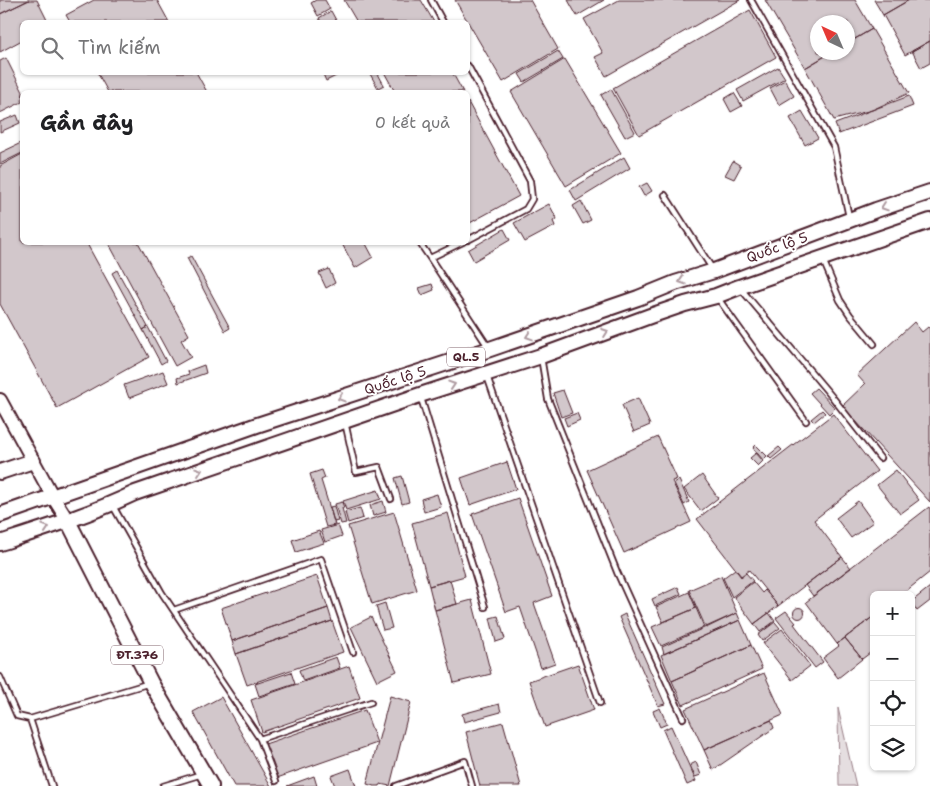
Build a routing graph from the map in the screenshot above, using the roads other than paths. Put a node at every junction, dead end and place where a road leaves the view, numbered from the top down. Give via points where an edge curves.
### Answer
1 (431, 0) edge
2 (750, 0) edge
3 (442, 20) edge
4 (470, 70) edge
5 (930, 192) edge
6 (665, 195) dead end
7 (850, 220) junction
8 (930, 221) edge
9 (470, 239) edge
10 (421, 245) edge
11 (455, 245) edge
12 (430, 258) junction
13 (822, 258) junction
14 (714, 271) junction
15 (739, 287) junction
16 (716, 296) junction
17 (874, 344) dead end
18 (490, 349) junction
19 (540, 356) junction
20 (486, 374) junction
21 (420, 395) junction
22 (0, 400) edge
23 (344, 421) junction
24 (806, 421) dead end
25 (880, 458) dead end
26 (33, 461) junction
27 (0, 472) edge
28 (52, 497) junction
29 (391, 499) dead end
30 (112, 504) junction
31 (0, 515) edge
32 (68, 521) junction
33 (0, 543) edge
34 (485, 607) dead end
35 (174, 610) junction
36 (353, 652) dead end
37 (0, 677) edge
38 (151, 683) junction
39 (371, 702) dead end
40 (600, 703) dead end
41 (682, 718) dead end
42 (30, 719) junction
43 (260, 739) junction
44 (207, 780) edge
45 (276, 781) dead end
46 (52, 786) edge
47 (163, 786) edge
48 (396, 786) edge
49 (472, 786) edge

1 - 3 lane
2 - 7 lane via 834,146
4 - 9 lane via 530,180 532,199 526,208
5 -> 7 main road, Quốc lộ 5 / QL.5
6 - 14 lane
7 - 14 main road, Quốc lộ 5 / QL.5
8 - 13 main road, Quốc lộ 5 / QL.5
10 - 12 lane
11 - 12 lane
12 - 18 lane
13 - 15 main road, Quốc lộ 5 / QL.5
13 - 17 lane via 840,300
14 -> 18 main road, Quốc lộ 5 / QL.5
15 - 16 main road, Quốc lộ 5 / QL.5
15 - 25 lane
19 -> 16 main road, Quốc lộ 5 / QL.5
16 - 24 lane
18 -> 28 main road, Quốc lộ 5 / QL.5 via 257,425
19 - 20 main road, Quốc lộ 5 / QL.5
19 - 41 lane via 548,399 617,572
21 -> 20 main road, Quốc lộ 5 / QL.5
20 - 40 lane
21 - 23 main road, Quốc lộ 5 / QL.5
21 - 34 lane
22 - 26 main road
23 - 29 lane via 356,472 379,466
30 -> 23 main road, Quốc lộ 5 / QL.5
26 - 27 main road
26 - 28 main road
28 - 31 main road, Quốc lộ 5 / QL.5
28 - 32 main road
30 - 32 main road, Quốc lộ 5 / QL.5
30 - 35 lane
33 -> 32 main road, Quốc lộ 5 / QL.5
32 - 38 main road, ĐT.376
35 - 36 lane via 321,559
35 - 43 lane
37 - 42 lane via 17,716
38 - 42 lane
38 - 44 main road, ĐT.376
39 - 43 lane
42 - 46 lane
43 - 45 lane
44 - 47 lane
48 - 49 lane via 465,760

